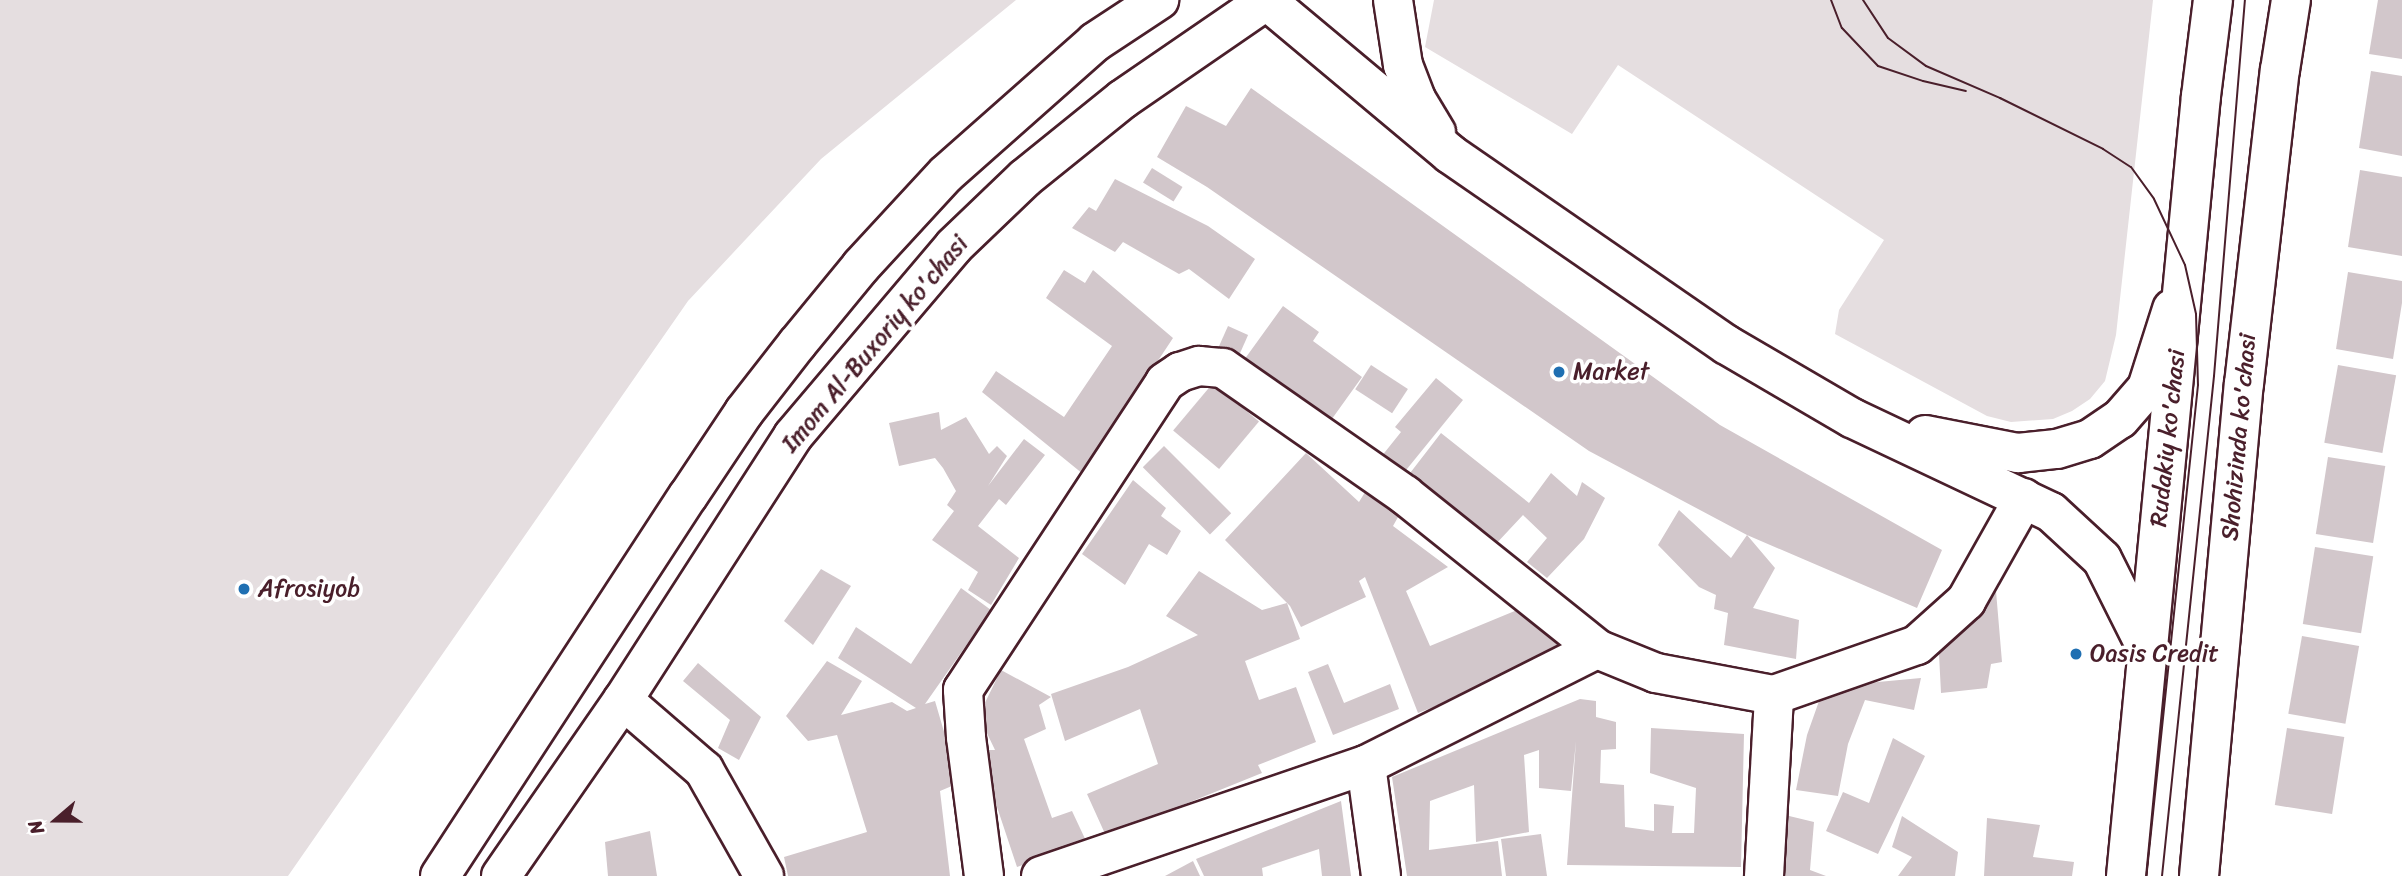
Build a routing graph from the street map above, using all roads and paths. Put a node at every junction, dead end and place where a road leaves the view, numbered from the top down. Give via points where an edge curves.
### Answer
1 (1159, 0) edge
2 (1267, 0) edge
3 (1393, 0) edge
4 (2213, 0) edge
5 (2291, 0) edge
6 (1450, 154) junction
7 (2185, 265) junction
8 (1852, 418) junction
9 (2024, 499) junction
10 (1597, 649) junction
11 (2147, 649) junction
12 (1774, 695) junction
13 (623, 700) junction
14 (1366, 765) junction
15 (440, 876) edge
16 (500, 876) edge
17 (764, 876) edge
18 (984, 876) edge
19 (1041, 876) edge
20 (1381, 876) edge
21 (1764, 876) edge
22 (2126, 876) edge
23 (2199, 876) edge

1 - 15 street via 1095,42 946,174 829,305 737,422
2 - 6 street
2 - 13 street, Imom Al-Buxoriy ko'chasi via 1123,99 1026,178 954,246 793,436
3 - 6 street via 1403,65 1416,99
4 - 7 street, Rudakiy ko'chasi
5 - 23 street, Shohizinda ko'chasi via 2245,371
6 - 8 street via 1727,345
7 - 8 street via 2147,388 2120,419 2090,439 2057,449 2018,453
7 - 11 street, Rudakiy ko'chasi
8 - 9 street
9 - 11 street via 2051,512 2102,559
9 - 12 street via 1966,601 1917,645
10 - 12 street via 1656,673
10 - 14 street
10 - 18 street via 1405,495 1223,368 1199,366 1180,372 1165,382 962,690
11 - 22 street, Rudakiy ko'chasi
12 - 21 street
13 - 16 street, Imom Al-Buxoriy ko'chasi
13 - 17 street via 704,770
14 - 19 street
14 - 20 street

